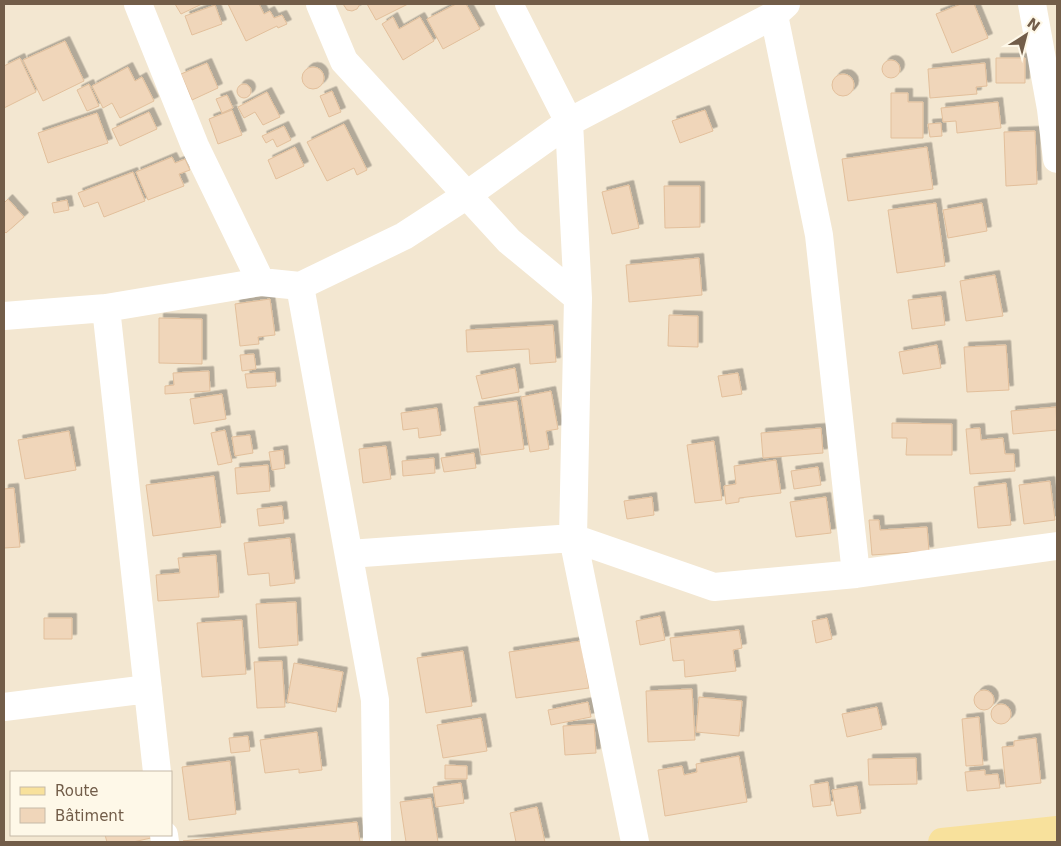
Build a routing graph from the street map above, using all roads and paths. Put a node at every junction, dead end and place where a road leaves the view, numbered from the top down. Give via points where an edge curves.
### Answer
1 (138, 4) edge
2 (320, 4) edge
3 (510, 4) edge
4 (1032, 4) edge
5 (780, 9) edge
6 (1054, 109) edge
7 (569, 122) junction
8 (1057, 159) edge
9 (467, 195) junction
10 (261, 282) junction
11 (300, 286) junction
12 (578, 298) junction
13 (106, 308) junction
14 (4, 316) edge
15 (573, 538) junction
16 (1057, 546) edge
17 (349, 554) junction
18 (856, 574) junction
19 (148, 689) junction
20 (4, 707) edge
21 (157, 771) edge
22 (1057, 830) edge
23 (377, 842) edge
24 (635, 842) edge
25 (942, 842) edge

1 - 10 street via 195,146
2 - 9 street via 344,61
3 - 7 street
4 - 6 street
5 - 7 street
5 - 18 street via 819,235
6 - 8 street
7 - 9 street
7 - 12 street
9 - 11 street via 404,236
9 - 12 street via 510,241
10 - 11 street
10 - 13 street
11 - 17 street
12 - 15 street
13 - 14 street
13 - 19 street
15 - 17 street
15 - 18 street via 714,587
15 - 24 street
16 - 18 street
17 - 23 street via 375,700
19 - 20 street
19 - 21 street
22 - 25 main road

